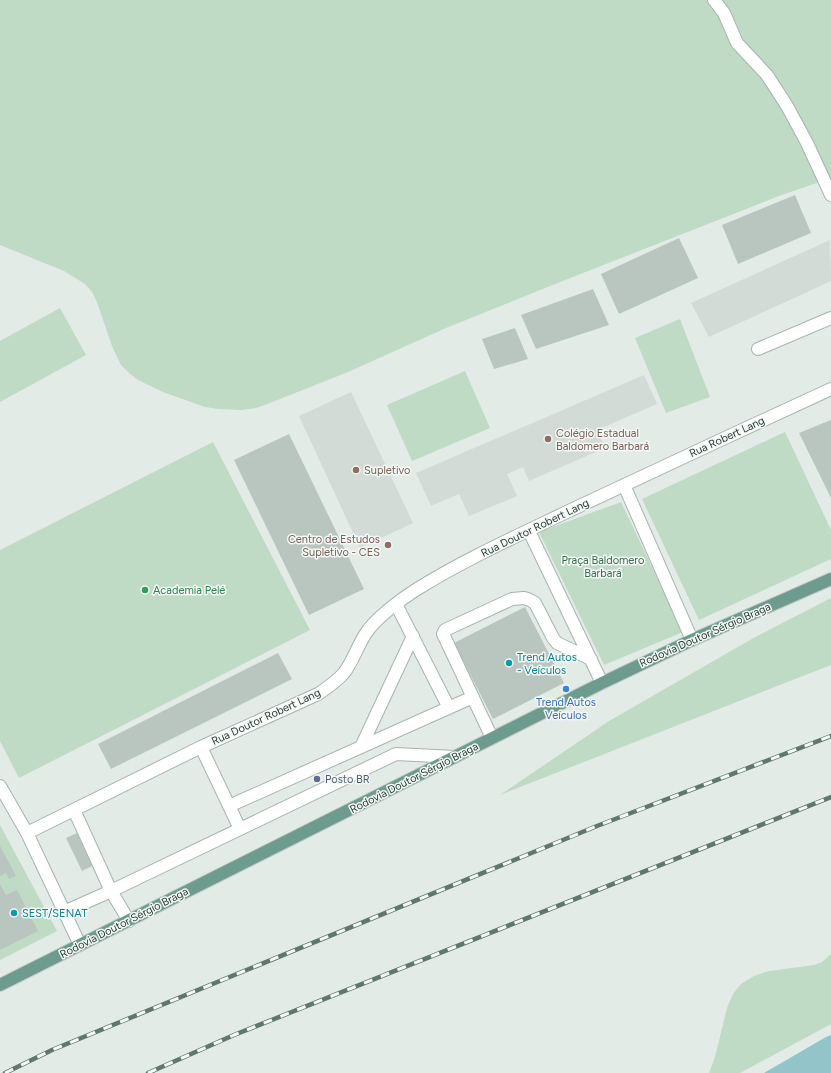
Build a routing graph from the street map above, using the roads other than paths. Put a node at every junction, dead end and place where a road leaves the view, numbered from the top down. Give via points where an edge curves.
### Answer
1 (714, 0) edge
2 (830, 193) edge
3 (831, 318) edge
4 (758, 349) dead end
5 (831, 389) edge
6 (624, 485) junction
7 (529, 531) junction
8 (831, 579) edge
9 (396, 604) junction
10 (413, 636) junction
11 (692, 640) junction
12 (591, 659) junction
13 (602, 683) junction
14 (473, 697) junction
15 (449, 708) junction
16 (492, 738) junction
17 (201, 747) junction
18 (361, 747) junction
19 (455, 757) junction
20 (0, 786) edge
21 (229, 806) junction
22 (74, 810) junction
23 (240, 829) junction
24 (27, 833) junction
25 (112, 891) junction
26 (64, 912) junction
27 (129, 921) junction
28 (80, 946) junction
29 (0, 985) edge

1 - 2 street via 724,13 737,43 766,75 787,106
3 - 4 street
5 - 6 street, Rua Robert Lang
6 - 7 street, Rua Doutor Robert Lang
6 - 11 street
7 - 9 street, Rua Doutor Robert Lang via 446,572
7 - 12 street
8 - 11 main road, Rodovia Doutor Sérgio Braga
9 - 10 street
9 - 17 street, Rua Doutor Robert Lang via 366,632 352,661 331,685 318,694
10 - 15 street
10 - 18 street
11 - 13 main road, Rodovia Doutor Sérgio Braga
12 - 13 street
12 - 14 street via 555,641 535,603 524,598 512,599 444,632
13 - 16 main road, Rodovia Doutor Sérgio Braga
14 - 15 street
14 - 16 street
15 - 18 street
16 - 19 main road, Rodovia Doutor Sérgio Braga
17 - 21 street
17 - 22 street, Rua Doutor Robert Lang
18 - 21 street
19 - 23 street via 396,754
19 - 27 main road, Rodovia Doutor Sérgio Braga
20 - 24 street
21 - 23 street
22 - 24 street, Rua Doutor Robert Lang
22 - 25 street
23 - 25 street
24 - 26 street
25 - 26 street
25 - 27 street
26 - 28 street
27 - 28 main road, Rodovia Doutor Sérgio Braga
28 - 29 main road, Rodovia Doutor Sérgio Braga

